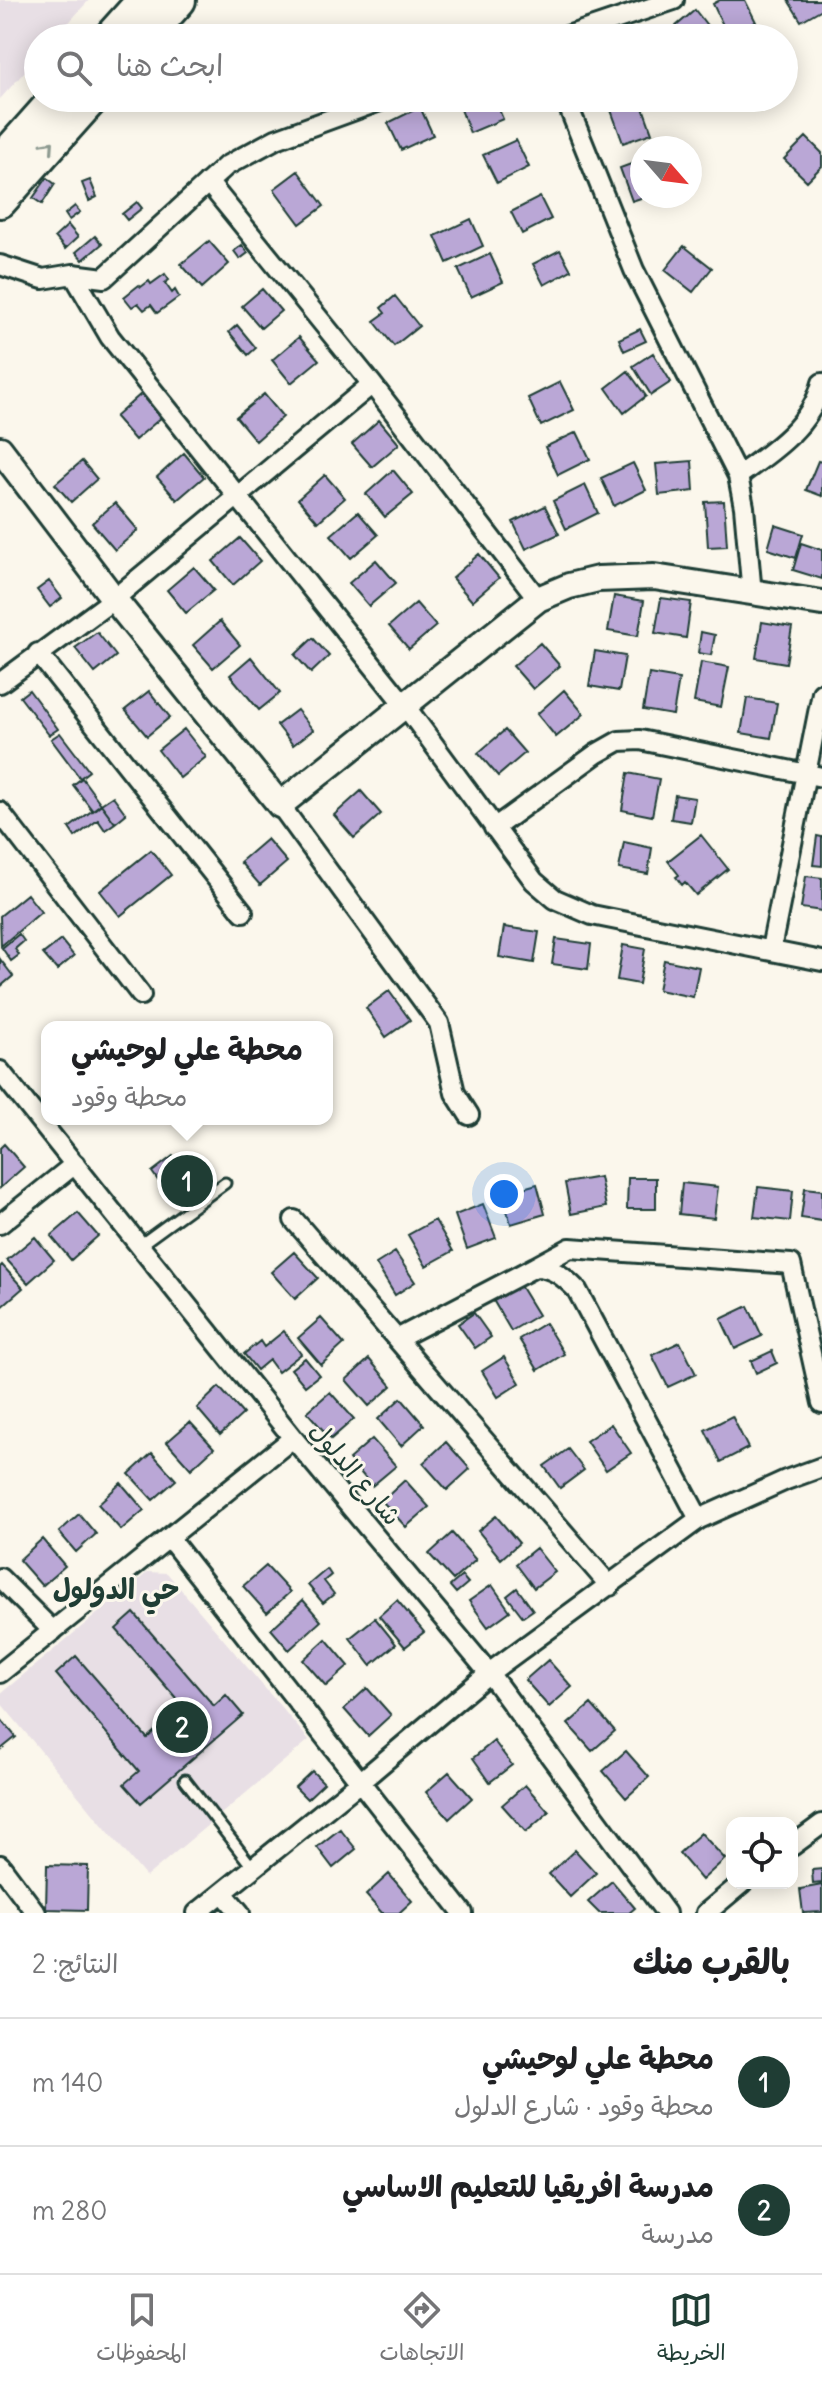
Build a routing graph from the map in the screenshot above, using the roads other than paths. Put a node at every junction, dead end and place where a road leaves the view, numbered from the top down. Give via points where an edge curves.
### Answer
1 (144, 0) edge
2 (179, 0) edge
3 (674, 0) edge
4 (123, 24) edge
5 (158, 24) edge
6 (603, 24) edge
7 (45, 112) edge
8 (79, 112) edge
9 (350, 112) edge
10 (571, 112) edge
11 (0, 162) edge
12 (208, 182) junction
13 (2, 194) edge
14 (0, 265) edge
15 (73, 274) junction
16 (822, 383) edge
17 (372, 384) junction
18 (0, 449) edge
19 (738, 476) junction
20 (236, 497) junction
21 (752, 594) junction
22 (114, 599) junction
23 (538, 599) junction
24 (822, 603) edge
25 (38, 653) junction
26 (0, 683) edge
27 (822, 693) edge
28 (406, 707) junction
29 (814, 775) edge
30 (280, 805) junction
31 (0, 812) edge
32 (494, 828) junction
33 (243, 912) dead end
34 (771, 949) junction
35 (822, 961) edge
36 (141, 995) dead end
37 (0, 1071) edge
38 (469, 1115) dead end
39 (41, 1122) edge
40 (44, 1125) edge
41 (75, 1164) junction
42 (225, 1183) dead end
43 (294, 1220) dead end
44 (0, 1224) edge
45 (140, 1245) junction
46 (535, 1267) junction
47 (397, 1339) junction
48 (822, 1403) edge
49 (293, 1438) junction
50 (822, 1467) edge
51 (699, 1519) junction
52 (170, 1539) junction
53 (0, 1578) edge
54 (610, 1586) junction
55 (53, 1631) junction
56 (0, 1673) edge
57 (489, 1673) junction
58 (185, 1780) dead end
59 (360, 1782) junction
60 (822, 1824) edge
61 (798, 1842) edge
62 (0, 1865) edge
63 (253, 1868) junction
64 (735, 1889) edge
65 (223, 1893) junction
66 (36, 1913) edge
67 (197, 1913) edge
68 (240, 1913) edge
69 (463, 1913) edge
70 (666, 1913) edge
71 (706, 1913) edge

1 - 4 highway
2 - 5 highway
3 - 6 street
7 - 11 highway
13 -> 8 highway
9 - 12 street via 276,139
10 - 19 street via 634,270
12 - 15 street via 104,278
12 - 17 street
14 - 15 street via 43,279
15 - 20 street via 110,337
16 - 19 street via 811,412
17 - 20 street
17 - 23 street
18 - 22 street
19 - 21 street
20 - 22 street
20 - 28 street
21 - 23 street via 654,577 598,579
21 - 24 street
22 - 25 street
22 - 30 street
23 - 28 street
25 - 26 street
25 - 33 street
27 - 29 street
28 - 30 street
28 - 32 street
29 - 32 street via 640,740 619,741
29 - 34 street
30 - 38 street via 439,1023 455,1093
31 - 36 street
32 - 34 street via 534,881 555,899 592,915
34 - 35 street
37 - 39 street, شارع الدلول
40 - 41 street, شارع الدلول
41 - 44 street
41 - 45 street, شارع الدلول
42 - 45 lane
43 - 47 street
45 - 49 street, شارع الدلول
46 - 47 street
46 - 48 street via 570,1248 791,1264
46 - 51 street via 555,1271 577,1290
47 - 54 street
49 - 52 street
49 - 57 street, شارع الدلول
50 - 51 street
51 - 54 street
52 - 55 street
52 - 59 street
53 - 55 street
54 - 57 street
55 - 56 street
57 - 59 street
57 - 70 street, شارع الدلول
58 - 63 lane
59 - 63 street
59 - 69 street
60 - 61 street
62 - 66 street
63 - 65 street
64 - 71 street
65 - 67 street
65 - 68 street

